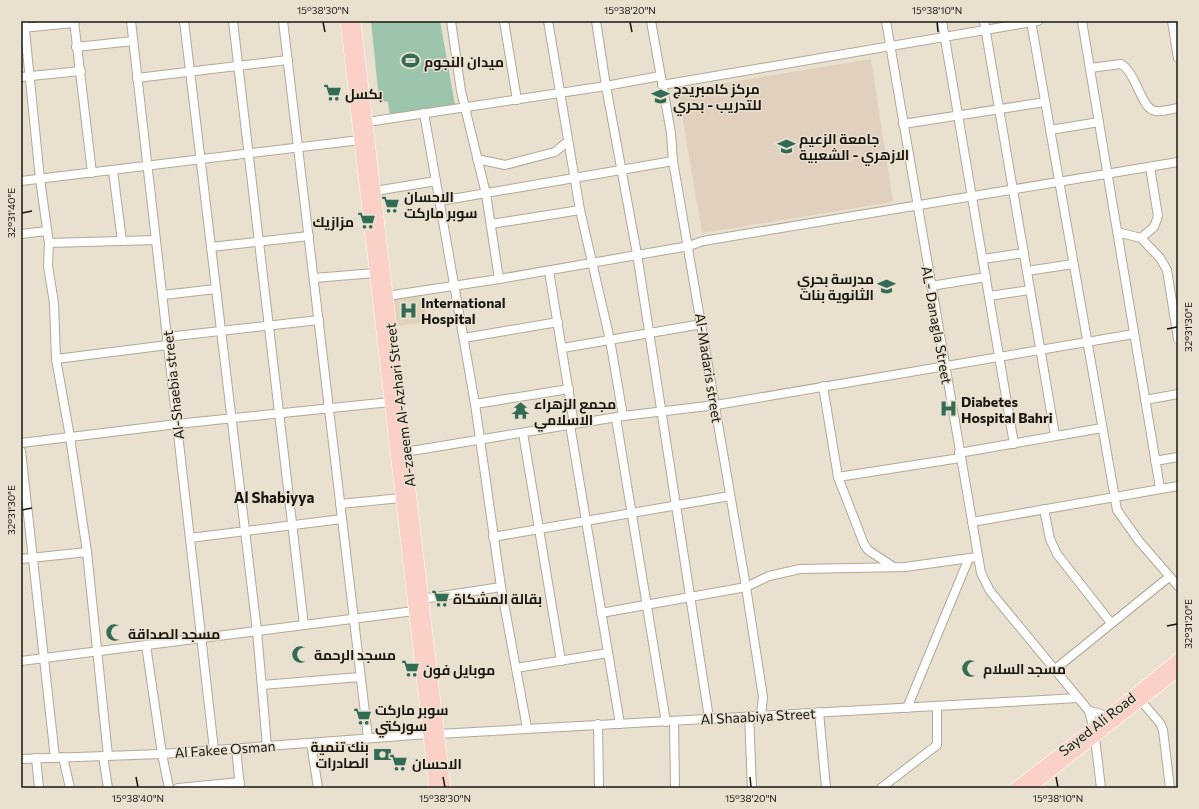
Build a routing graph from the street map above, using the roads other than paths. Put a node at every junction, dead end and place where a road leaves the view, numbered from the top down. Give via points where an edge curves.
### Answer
1 (131, 21) edge
2 (184, 21) edge
3 (233, 21) edge
4 (284, 21) edge
5 (346, 21) edge
6 (355, 21) edge
7 (451, 21) edge
8 (504, 21) edge
9 (548, 21) edge
10 (596, 21) edge
11 (651, 21) edge
12 (886, 21) edge
13 (942, 21) edge
14 (984, 21) edge
15 (1033, 21) edge
16 (1082, 21) edge
17 (1172, 21) edge
18 (74, 22) edge
19 (23, 26) edge
20 (986, 30) junction
21 (944, 37) junction
22 (133, 41) junction
23 (890, 46) junction
24 (76, 47) junction
25 (1178, 58) edge
26 (288, 60) junction
27 (238, 66) junction
28 (1090, 68) junction
29 (81, 71) junction
30 (190, 72) junction
31 (25, 76) edge
32 (660, 76) junction
33 (137, 78) junction
34 (662, 85) junction
35 (606, 86) junction
36 (560, 93) junction
37 (517, 100) junction
38 (1045, 102) junction
39 (466, 107) junction
40 (1178, 108) edge
41 (999, 110) junction
42 (424, 113) junction
43 (958, 116) junction
44 (367, 122) junction
45 (1099, 122) junction
46 (903, 124) junction
47 (1050, 130) junction
48 (360, 140) junction
49 (568, 141) junction
50 (298, 148) junction
51 (248, 154) junction
52 (477, 159) junction
53 (200, 160) junction
54 (673, 161) junction
55 (1178, 162) edge
56 (148, 166) junction
57 (1150, 167) junction
58 (113, 171) junction
59 (621, 171) junction
60 (92, 173) junction
61 (1107, 174) junction
62 (574, 178) junction
63 (40, 179) junction
64 (21, 181) edge
65 (436, 181) junction
66 (1059, 182) junction
67 (1013, 189) junction
68 (375, 191) junction
69 (486, 194) junction
70 (972, 196) junction
71 (440, 201) junction
72 (917, 205) junction
73 (580, 210) junction
74 (491, 224) junction
75 (47, 231) junction
76 (1117, 232) junction
77 (21, 234) edge
78 (309, 236) junction
79 (1141, 238) junction
80 (156, 240) junction
81 (122, 241) junction
82 (259, 242) junction
83 (49, 243) junction
84 (689, 246) junction
85 (211, 247) junction
86 (1024, 253) junction
87 (637, 254) junction
88 (983, 259) junction
89 (592, 263) junction
90 (1073, 264) junction
91 (550, 270) junction
92 (1027, 271) junction
93 (375, 273) junction
94 (986, 277) junction
95 (314, 278) junction
96 (499, 279) junction
97 (454, 286) junction
98 (931, 286) junction
99 (216, 289) junction
100 (1030, 290) junction
101 (162, 295) junction
102 (387, 296) junction
103 (989, 296) junction
104 (318, 320) junction
105 (558, 322) junction
106 (702, 324) junction
107 (268, 326) junction
108 (1177, 329) edge
109 (221, 331) junction
110 (649, 333) junction
111 (1134, 334) junction
112 (464, 338) junction
113 (1178, 339) edge
114 (610, 340) junction
115 (1087, 340) junction
116 (168, 341) junction
117 (562, 348) junction
118 (1040, 349) junction
119 (999, 356) junction
120 (56, 359) junction
121 (944, 366) junction
122 (823, 386) junction
123 (569, 389) junction
124 (1178, 394) edge
125 (1145, 400) junction
126 (390, 402) junction
127 (475, 404) junction
128 (716, 405) junction
129 (329, 408) junction
130 (662, 411) junction
131 (279, 413) junction
132 (620, 417) junction
133 (231, 418) junction
134 (177, 424) junction
135 (572, 424) junction
136 (1102, 428) junction
137 (523, 433) junction
138 (1054, 435) junction
139 (70, 437) junction
140 (480, 441) junction
141 (21, 443) edge
142 (1014, 444) junction
143 (21, 452) edge
144 (405, 452) junction
145 (960, 456) junction
146 (1178, 457) edge
147 (1155, 461) junction
148 (838, 477) junction
149 (1178, 486) edge
150 (1160, 488) junction
151 (730, 496) junction
152 (1114, 496) junction
153 (401, 498) junction
154 (340, 504) junction
155 (676, 505) junction
156 (1044, 509) junction
157 (633, 513) junction
158 (342, 519) junction
159 (586, 520) junction
160 (972, 522) junction
161 (292, 525) junction
162 (540, 529) junction
163 (245, 531) junction
164 (493, 537) junction
165 (190, 538) junction
166 (87, 552) junction
167 (33, 557) junction
168 (973, 558) junction
169 (21, 559) edge
170 (892, 566) junction
171 (1169, 577) junction
172 (1178, 586) edge
173 (501, 587) junction
174 (746, 587) junction
175 (691, 596) junction
176 (422, 599) junction
177 (648, 604) junction
178 (414, 611) junction
179 (601, 613) junction
180 (354, 619) junction
181 (1111, 623) junction
182 (304, 625) junction
183 (257, 631) junction
184 (201, 638) junction
185 (146, 644) junction
186 (99, 650) junction
187 (608, 653) junction
188 (44, 658) junction
189 (1178, 659) edge
190 (21, 661) edge
191 (561, 661) junction
192 (516, 668) junction
193 (1054, 670) junction
194 (1178, 671) edge
195 (360, 676) junction
196 (262, 685) junction
197 (1078, 698) junction
198 (1141, 701) junction
199 (937, 706) junction
200 (907, 708) junction
201 (1089, 711) junction
202 (819, 712) junction
203 (749, 715) junction
204 (761, 715) junction
205 (709, 718) junction
206 (670, 722) junction
207 (598, 724) junction
208 (620, 724) junction
209 (527, 728) junction
210 (1102, 728) junction
211 (433, 734) junction
212 (368, 738) junction
213 (311, 742) junction
214 (267, 746) junction
215 (236, 748) junction
216 (214, 750) junction
217 (162, 754) junction
218 (105, 756) junction
219 (63, 757) junction
220 (36, 758) junction
221 (54, 758) junction
222 (21, 759) edge
223 (240, 785) edge
224 (189, 787) edge
225 (1173, 787) edge
226 (39, 788) edge
227 (70, 788) edge
228 (108, 788) edge
229 (169, 788) edge
230 (178, 788) edge
231 (318, 788) edge
232 (435, 788) edge
233 (444, 788) edge
234 (599, 788) edge
235 (675, 788) edge
236 (752, 788) edge
237 (826, 788) edge
238 (881, 788) edge
239 (1015, 788) edge
240 (1030, 788) edge
241 (1101, 788) edge

1 - 22 street, Al-Shaebia street
2 - 30 street
3 - 27 street
4 - 26 street
5 - 48 main road, Al-zaeem Al-Azhari Street
6 - 44 main road, Al-zaeem Al-Azhari Street
7 - 39 street via 461,91
8 - 37 street
9 - 36 street
10 - 35 street
11 - 32 street, Al-Madaris street
12 - 23 street, AL- Danagla Street
13 - 21 street
14 - 20 street
15 - 20 street
15 - 38 street
16 - 28 street
17 - 25 street
18 - 19 street
18 - 24 street
19 - 31 street
20 - 21 street
20 - 41 street
21 - 23 street
21 - 43 street
22 - 24 street
22 - 33 street, Al-Shaebia street
23 - 34 street
23 - 46 street, AL- Danagla Street
24 - 29 street
26 - 27 street
26 - 50 street
27 - 30 street
27 - 51 street
28 - 40 street via 1121,64 1132,74 1150,110 1156,112
28 - 45 street
29 - 31 street
29 - 60 street
30 - 33 street
30 - 53 street
31 - 63 street
32 - 34 street, Al-Madaris street
32 - 35 street
33 - 56 street, Al-Shaebia street
34 - 54 street, Al-Madaris street via 671,133
35 - 36 street
35 - 59 street
36 - 37 street
36 - 49 street
37 - 39 street
38 - 41 street
38 - 47 street
39 - 42 street
39 - 52 street
41 - 43 street
41 - 67 street
42 - 44 street
42 - 65 street
43 - 46 street
43 - 70 street
44 - 68 main road, Al-zaeem Al-Azhari Street
45 - 47 street
45 - 61 street
46 - 72 street, AL- Danagla Street
47 - 66 street
48 - 50 street
48 - 93 main road, Al-zaeem Al-Azhari Street
49 - 52 street via 555,152 505,165
49 - 62 street
50 - 51 street
50 - 78 street
51 - 53 street
51 - 82 street
52 - 69 street
53 - 56 street
53 - 85 street
54 - 59 street
54 - 84 street, Al-Madaris street
55 - 57 street
56 - 58 street
56 - 80 street, Al-Shaebia street
57 - 61 street
57 - 79 street via 1158,216 1154,227
58 - 60 street
58 - 81 street
59 - 62 street
59 - 87 street
60 - 63 street
61 - 66 street
61 - 76 street
62 - 69 street
62 - 73 street
63 - 64 street
63 - 75 street
65 - 68 street
65 - 71 street
66 - 67 street
66 - 90 street
67 - 70 street
67 - 86 street
68 - 102 main road, Al-zaeem Al-Azhari Street
69 - 71 street
69 - 74 street
70 - 72 street
70 - 88 street
71 - 97 street
72 - 84 street via 702,241
72 - 98 street, AL- Danagla Street
73 - 74 street
73 - 89 street
74 - 96 street
75 - 77 street
75 - 83 street
76 - 79 street
76 - 111 street
78 - 82 street
78 - 95 street
79 - 108 street via 1165,264
80 - 81 street
80 - 101 street, Al-Shaebia street
81 - 83 street
82 - 85 street
82 - 107 street
83 - 120 street via 48,266 54,303
84 - 87 street
84 - 106 street, Al-Madaris street
85 - 99 street
86 - 88 street
86 - 92 street
87 - 89 street
87 - 110 street
88 - 94 street
89 - 91 street
89 - 114 street
90 - 92 street
90 - 115 street
91 - 96 street
91 - 105 street
92 - 100 street
93 - 95 street
93 - 126 main road, Al-zaeem Al-Azhari Street
94 - 98 street
94 - 103 street
95 - 104 street
96 - 97 street
97 - 102 street
97 - 112 street
98 - 121 street, AL- Danagla Street
99 - 101 street
99 - 109 street
100 - 103 street
100 - 118 street
101 - 116 street, Al-Shaebia street
102 - 144 main road, Al-zaeem Al-Azhari Street
103 - 119 street
104 - 107 street
104 - 129 street
105 - 112 street
105 - 117 street
106 - 110 street
106 - 128 street, Al-Madaris street
107 - 109 street
107 - 131 street
108 - 113 street
109 - 116 street
109 - 133 street
110 - 114 street
110 - 130 street
111 - 115 street
111 - 125 street
112 - 127 street
114 - 117 street
114 - 132 street
115 - 118 street
115 - 136 street
116 - 120 street
116 - 134 street, Al-Shaebia street
117 - 123 street
118 - 119 street
118 - 138 street
119 - 121 street
119 - 142 street
120 - 139 street
121 - 122 street
121 - 145 street, AL- Danagla Street
122 - 128 street
122 - 148 street
123 - 127 street
123 - 135 street
124 - 125 street
125 - 147 street
126 - 129 street
126 - 153 main road, Al-zaeem Al-Azhari Street
127 - 140 street
128 - 130 street
128 - 151 street, Al-Madaris street
129 - 131 street
129 - 154 street
130 - 132 street
130 - 155 street
131 - 133 street
131 - 161 street
132 - 135 street
132 - 157 street
133 - 134 street
133 - 163 street
134 - 139 street
134 - 165 street, Al-Shaebia street
135 - 137 street
135 - 159 street
136 - 138 street
136 - 152 street
137 - 140 street
137 - 162 street
138 - 142 street
139 - 141 street
139 - 166 street
140 - 144 street
140 - 164 street
142 - 145 street
143 - 167 street
144 - 176 main road, Al-zaeem Al-Azhari Street
145 - 148 street
145 - 160 street, AL- Danagla Street
146 - 147 street
147 - 150 street
148 - 170 street via 864,544 868,550
149 - 150 street
150 - 152 street
151 - 155 street
151 - 174 street, Al-Madaris street
152 - 156 street
152 - 171 street via 1122,520
153 - 154 street
153 - 178 main road, Al-zaeem Al-Azhari Street
154 - 158 street
155 - 157 street
155 - 175 street
156 - 160 street
156 - 181 street via 1050,539 1057,554
157 - 159 street
157 - 177 street
158 - 161 street
158 - 180 street
159 - 162 street
159 - 179 street
160 - 168 street, AL- Danagla Street
161 - 163 street
161 - 182 street
162 - 164 street
162 - 191 street
163 - 165 street
163 - 183 street
164 - 173 street
165 - 184 street, Al-Shaebia street
166 - 167 street
166 - 186 street
167 - 169 street
167 - 188 street
168 - 170 street via 905,567
168 - 193 street, AL- Danagla Street via 990,591
168 - 200 street
170 - 174 street via 800,569 769,576
171 - 172 street
171 - 181 street
173 - 176 street
173 - 192 street
174 - 175 street
174 - 204 street, Al-Madaris street via 763,697
175 - 177 street
175 - 205 street
176 - 211 main road, Al-zaeem Al-Azhari Street
177 - 179 street
177 - 206 street
178 - 180 street
178 - 211 main road, Al-zaeem Al-Azhari Street
179 - 187 street
180 - 182 street
180 - 195 street
181 - 193 street
182 - 183 street
183 - 184 street
183 - 196 street
184 - 185 street
184 - 216 street, Al-Shaebia street
185 - 186 street
185 - 217 street
186 - 188 street
186 - 218 street
187 - 191 street
187 - 208 street
188 - 190 street
188 - 221 street
189 - 210 main road, Sayed Ali Road
191 - 192 street
192 - 209 street
193 - 197 street, AL- Danagla Street
194 - 198 main road, Sayed Ali Road
195 - 196 street
195 - 212 street
196 - 214 street
197 - 199 street, Al Shaabiya Street
197 - 201 street, AL- Danagla Street
198 - 210 main road, Sayed Ali Road
198 - 225 street via 1163,730
199 - 200 street, Al Shaabiya Street
199 - 238 street via 937,745
200 - 202 street, Al Shaabiya Street
201 - 210 street via 1092,722
201 - 210 street via 1101,714
202 - 204 street, Al Shaabiya Street
202 - 237 street
203 - 204 street, Al Shaabiya Street
203 - 205 street, Al Shaabiya Street
203 - 236 street
205 - 206 street, Al Shaabiya Street
206 - 208 street, Al Shaabiya Street
206 - 235 street
207 - 208 street, Al Shaabiya Street
207 - 209 street, Al Shaabiya Street
207 - 234 street
209 - 211 street, Al Shaabiya Street
210 - 239 main road, Sayed Ali Road
210 - 240 main road, Sayed Ali Road
210 - 241 street
211 - 212 street, Al Fakee Osman
211 - 232 main road, Al-zaeem Al-Azhari Street
211 - 233 main road, Al-zaeem Al-Azhari Street
212 - 213 street, Al Fakee Osman
213 - 214 street, Al Fakee Osman
213 - 231 street
214 - 215 street, Al Fakee Osman
215 - 216 street, Al Fakee Osman
215 - 223 street
216 - 217 street, Al Fakee Osman
217 - 218 street, Al Fakee Osman
217 - 229 street
218 - 219 street, Al Fakee Osman
218 - 228 street
219 - 221 street, Al Fakee Osman
219 - 227 street
220 - 221 street, Al Fakee Osman
220 - 222 street, Al Fakee Osman
220 - 226 street
223 - 224 street
224 - 230 street

